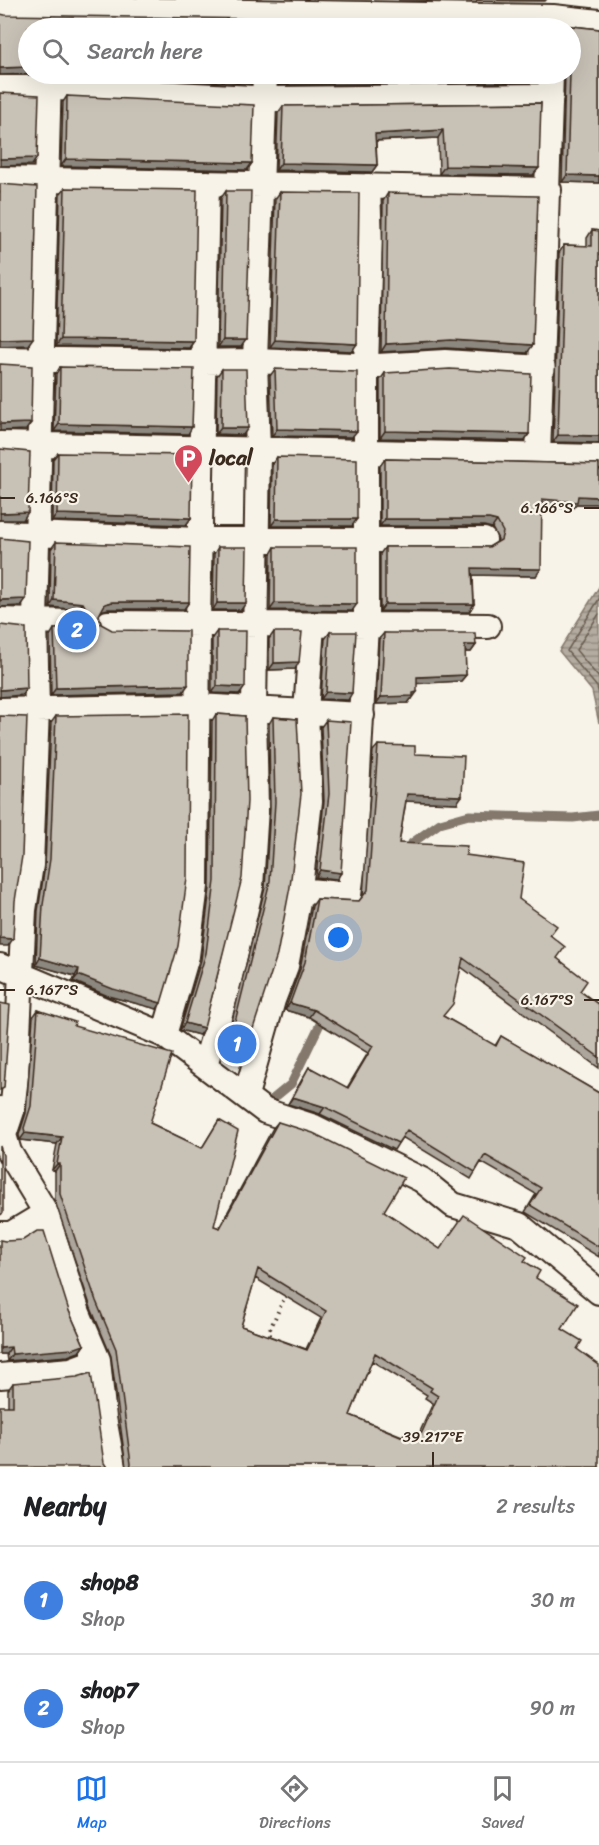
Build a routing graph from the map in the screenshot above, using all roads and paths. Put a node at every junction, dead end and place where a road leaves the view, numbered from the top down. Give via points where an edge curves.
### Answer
1 (0, 8) edge
2 (48, 12) edge
3 (265, 14) edge
4 (552, 15) edge
5 (572, 18) edge
6 (581, 19) edge
7 (599, 22) edge
8 (28, 84) edge
9 (49, 84) edge
10 (87, 84) edge
11 (265, 84) edge
12 (551, 85) edge
13 (0, 88) edge
14 (265, 98) junction
15 (0, 179) edge
16 (45, 180) junction
17 (207, 183) junction
18 (262, 184) junction
19 (368, 186) junction
20 (549, 190) junction
21 (0, 359) edge
22 (41, 360) junction
23 (255, 361) junction
24 (205, 362) junction
25 (366, 365) junction
26 (543, 368) junction
27 (0, 444) edge
28 (39, 444) junction
29 (203, 448) junction
30 (258, 450) junction
31 (366, 452) junction
32 (538, 456) junction
33 (599, 457) edge
34 (0, 533) edge
35 (37, 535) junction
36 (366, 538) junction
37 (200, 540) junction
38 (256, 540) junction
39 (484, 540) dead end
40 (0, 620) edge
41 (35, 621) junction
42 (71, 622) dead end
43 (108, 623) dead end
44 (198, 624) junction
45 (255, 624) junction
46 (312, 625) junction
47 (366, 625) junction
48 (488, 626) dead end
49 (197, 706) junction
50 (37, 709) junction
51 (254, 709) junction
52 (0, 710) edge
53 (306, 712) junction
54 (362, 715) junction
55 (299, 890) junction
56 (10, 971) edge
57 (164, 1035) junction
58 (205, 1065) junction
59 (246, 1095) junction
60 (6, 1110) edge
61 (46, 1213) junction
62 (0, 1234) edge
63 (290, 1287) edge
64 (599, 1292) edge
65 (270, 1351) edge
66 (98, 1360) junction
67 (0, 1376) edge
68 (113, 1467) edge

1 - 2 street
2 - 3 street
3 - 4 street
4 - 5 street
6 - 7 street
8 - 13 street
9 - 16 street
10 - 14 street
11 - 14 street
12 - 14 street
12 - 20 street
14 - 18 street
15 - 16 street
16 - 17 street
16 - 22 street
17 - 18 street
17 - 24 street
18 - 19 street
18 - 23 street
19 - 20 street
19 - 25 street
20 - 26 street
21 - 22 street
22 - 24 street
22 - 28 street
23 - 24 street
23 - 25 street
23 - 30 street
24 - 29 street
25 - 26 street via 445,362
25 - 31 street
26 - 32 street
27 - 28 street
28 - 29 street
28 - 35 street
29 - 30 street
29 - 37 street
30 - 31 street
30 - 38 street
31 - 32 street
31 - 36 street
32 - 33 street
34 - 35 street
35 - 37 street
35 - 41 street
36 - 38 street
36 - 39 street
36 - 47 street
37 - 38 street
37 - 44 street
38 - 45 street
40 - 41 street
41 - 42 street
41 - 50 street
43 - 44 street
44 - 45 street
44 - 49 street
45 - 46 street
45 - 51 street
46 - 47 street
46 - 53 street
47 - 48 street
47 - 54 street
49 - 50 street
49 - 51 street
49 - 57 street via 196,886 186,956
50 - 52 street
50 - 56 street via 31,865
51 - 53 street
51 - 58 street via 256,808 251,887
53 - 54 street
53 - 55 street via 310,801
54 - 55 street via 354,864 348,895
55 - 59 street via 286,966
56 - 57 street
56 - 60 street via 16,1076
57 - 58 street
58 - 59 street
59 - 64 street via 265,1111 314,1127 422,1180 453,1205 519,1225
60 - 61 street via 4,1135 9,1152
61 - 62 street via 11,1234
61 - 66 street via 78,1314
63 - 65 path via 270,1329
66 - 67 street via 71,1370
66 - 68 street

